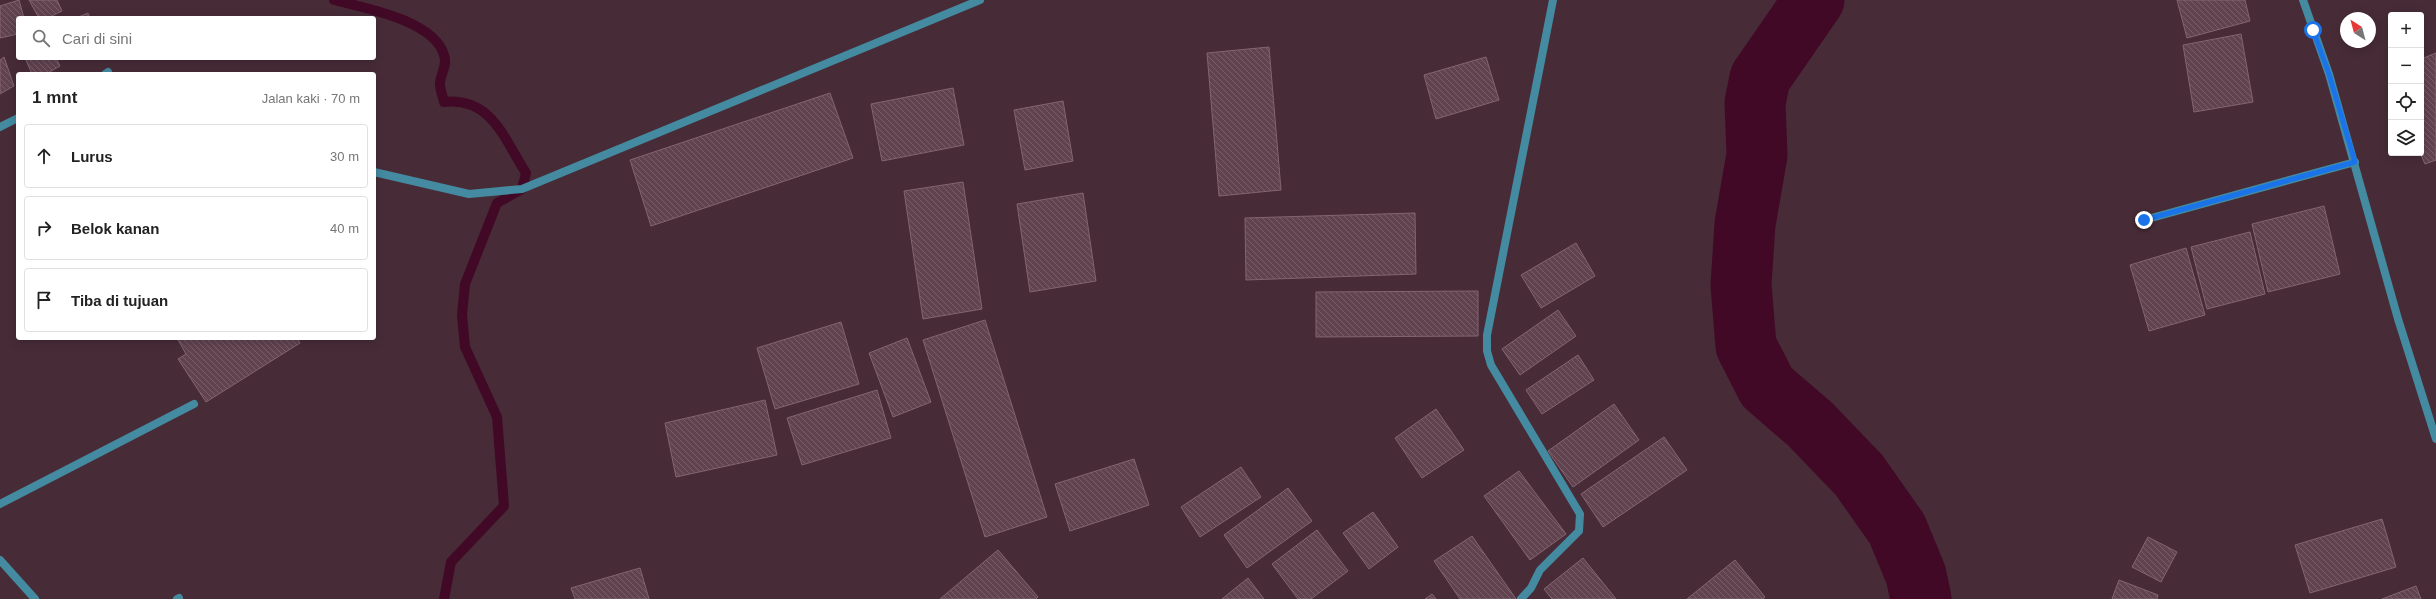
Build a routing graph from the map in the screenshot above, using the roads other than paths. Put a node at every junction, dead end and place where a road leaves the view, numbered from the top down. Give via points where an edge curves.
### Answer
1 (980, 0) edge
2 (1553, 0) edge
3 (2303, 0) edge
4 (16, 119) edge
5 (0, 127) edge
6 (2355, 162) junction
7 (376, 172) edge
8 (2144, 220) dead end
9 (194, 404) dead end
10 (2436, 439) edge
11 (0, 504) edge
12 (0, 560) edge
13 (35, 599) edge
14 (1521, 599) edge

1 - 7 street via 522,189 468,194
2 - 14 street via 1487,335 1487,351 1491,365 1580,514 1580,524 1579,531 1540,570 1531,588
3 - 6 street via 2329,74
4 - 5 street
6 - 8 street
6 - 10 street via 2398,319
9 - 11 street
12 - 13 street

